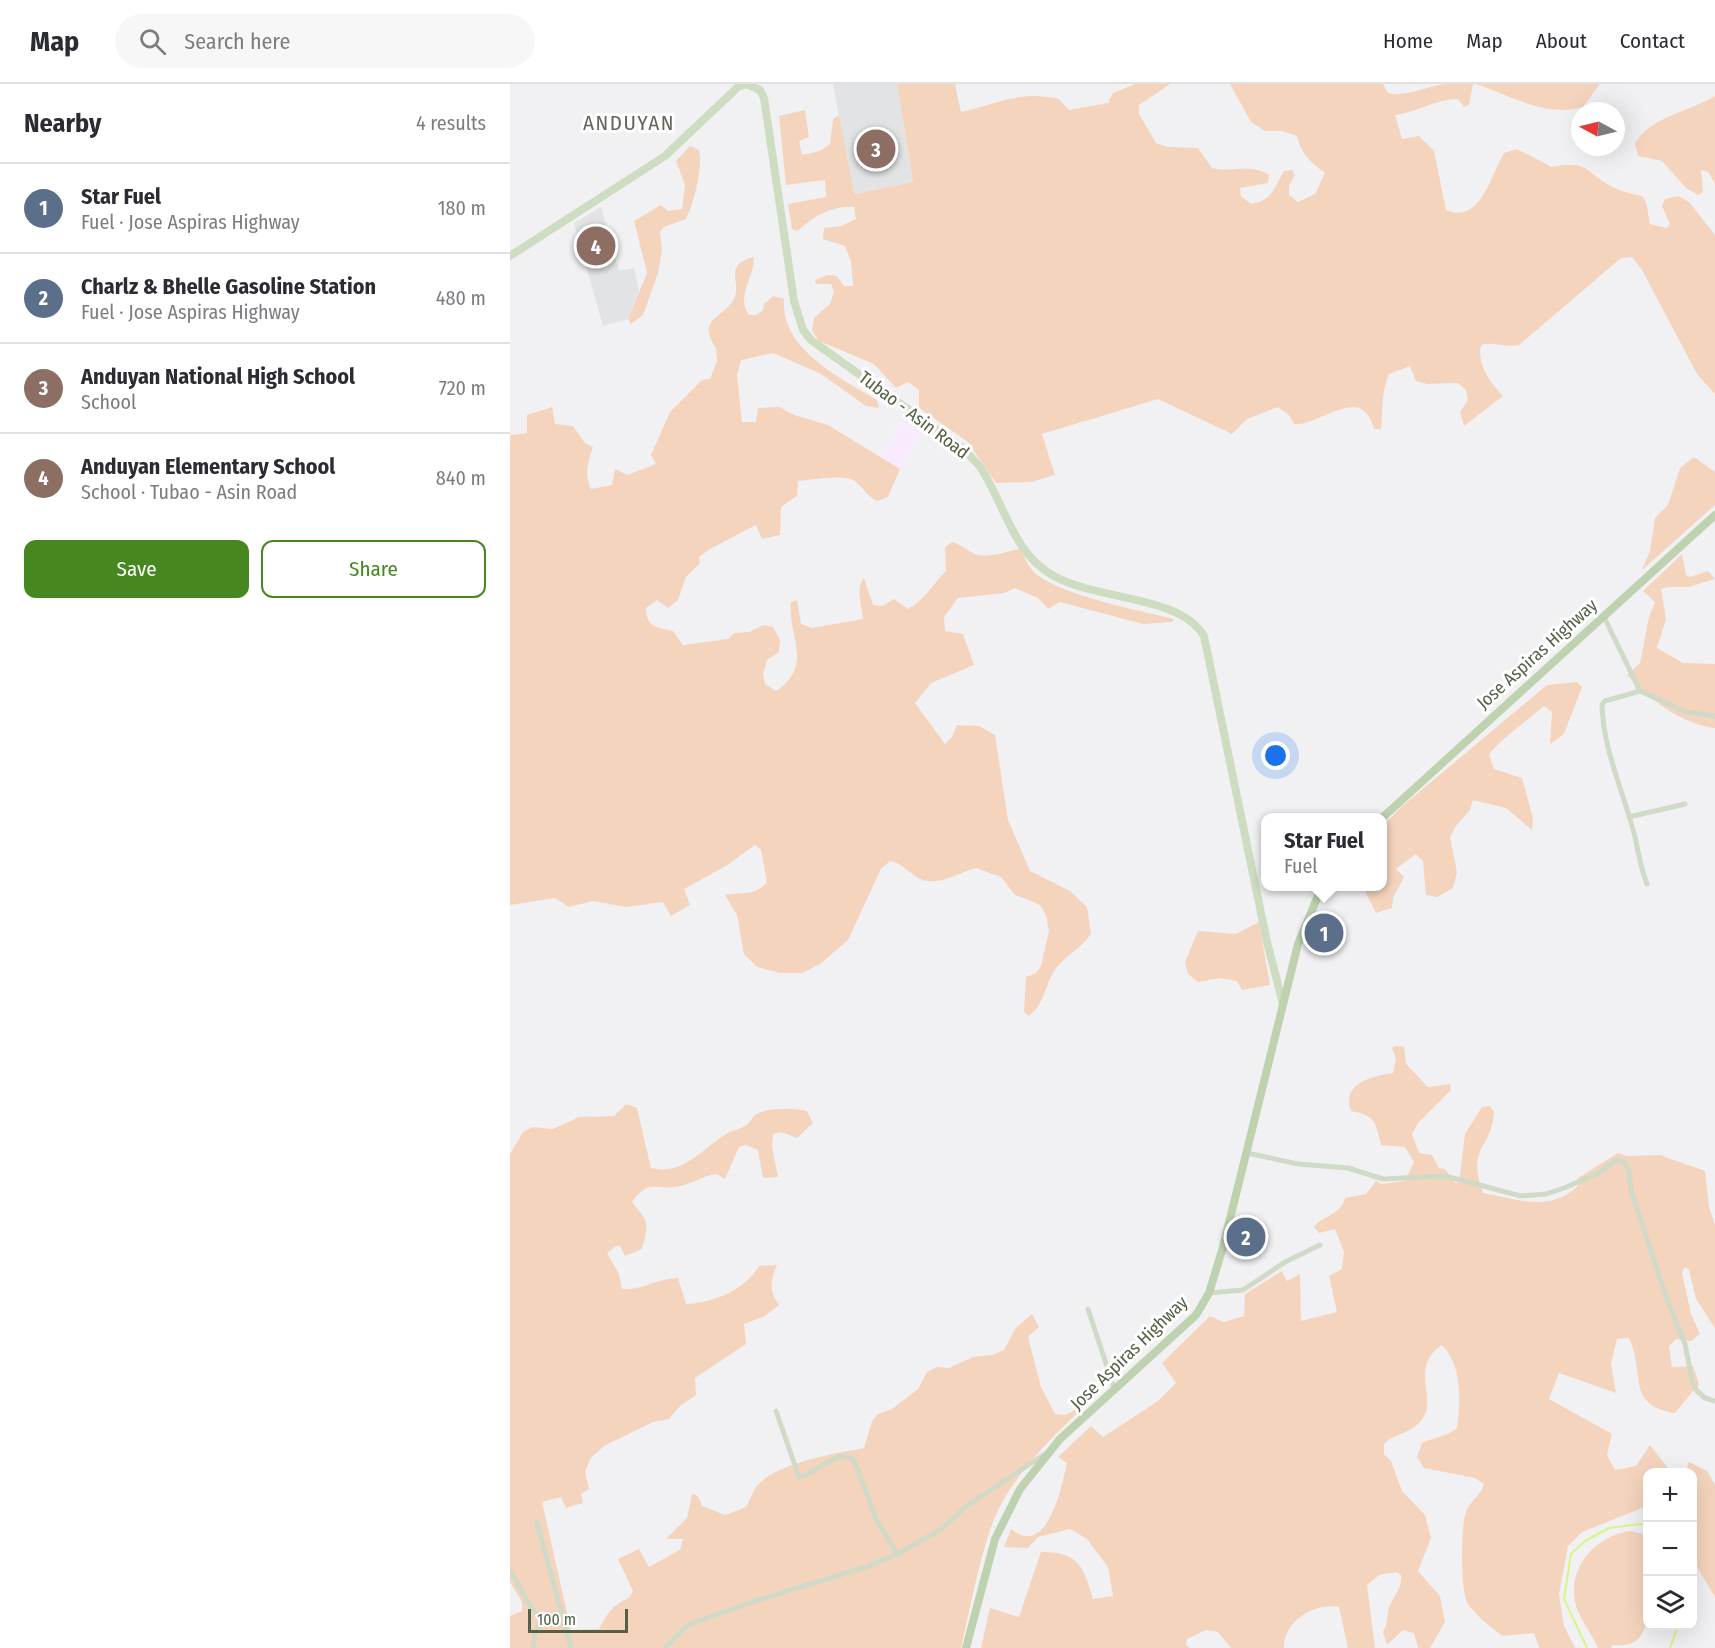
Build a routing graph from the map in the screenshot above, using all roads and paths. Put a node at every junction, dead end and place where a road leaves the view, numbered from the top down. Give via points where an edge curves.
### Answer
1 (746, 84) edge
2 (510, 256) edge
3 (1715, 515) edge
4 (1604, 617) junction
5 (1640, 691) junction
6 (1715, 716) edge
7 (1685, 804) dead end
8 (1387, 813) edge
9 (1629, 817) junction
10 (1647, 884) dead end
11 (1320, 891) edge
12 (1283, 1004) junction
13 (1247, 1153) junction
14 (1320, 1245) dead end
15 (1209, 1293) junction
16 (1088, 1309) dead end
17 (1115, 1391) junction
18 (1715, 1401) edge
19 (776, 1411) dead end
20 (1046, 1454) junction
21 (537, 1523) dead end
22 (897, 1554) junction
23 (510, 1570) edge
24 (534, 1648) edge
25 (572, 1648) edge
26 (665, 1648) edge
27 (966, 1648) edge

1 - 2 main road, Tubao - Asin Road via 738,87 665,156
1 - 12 main road, Tubao - Asin Road via 760,90 765,98 794,302 803,330 811,340 962,447 979,466 1030,556 1046,571 1103,593 1170,609 1193,622 1204,636
3 - 4 main road, Jose Aspiras Highway
4 - 5 street
4 - 8 main road, Jose Aspiras Highway
5 - 6 street via 1686,712
5 - 9 street via 1605,701 1601,706 1610,756
7 - 9 street
9 - 10 street via 1637,859
11 - 12 main road, Jose Aspiras Highway via 1302,929
12 - 13 main road, Jose Aspiras Highway
13 - 15 main road, Jose Aspiras Highway
13 - 18 street via 1298,1164 1341,1166 1383,1179 1444,1176 1521,1196 1555,1191 1599,1173 1616,1160 1623,1161 1685,1344 1692,1380 1697,1391
14 - 15 street via 1243,1290
15 - 17 main road, Jose Aspiras Highway via 1197,1315
16 - 17 street
17 - 20 main road, Jose Aspiras Highway
19 - 22 street via 799,1477 837,1458 846,1456 854,1460 876,1519
20 - 22 street via 968,1505 940,1530
20 - 27 main road, Jose Aspiras Highway via 1012,1501 997,1533
21 - 25 street
22 - 26 street via 688,1625
23 - 24 street via 541,1620

